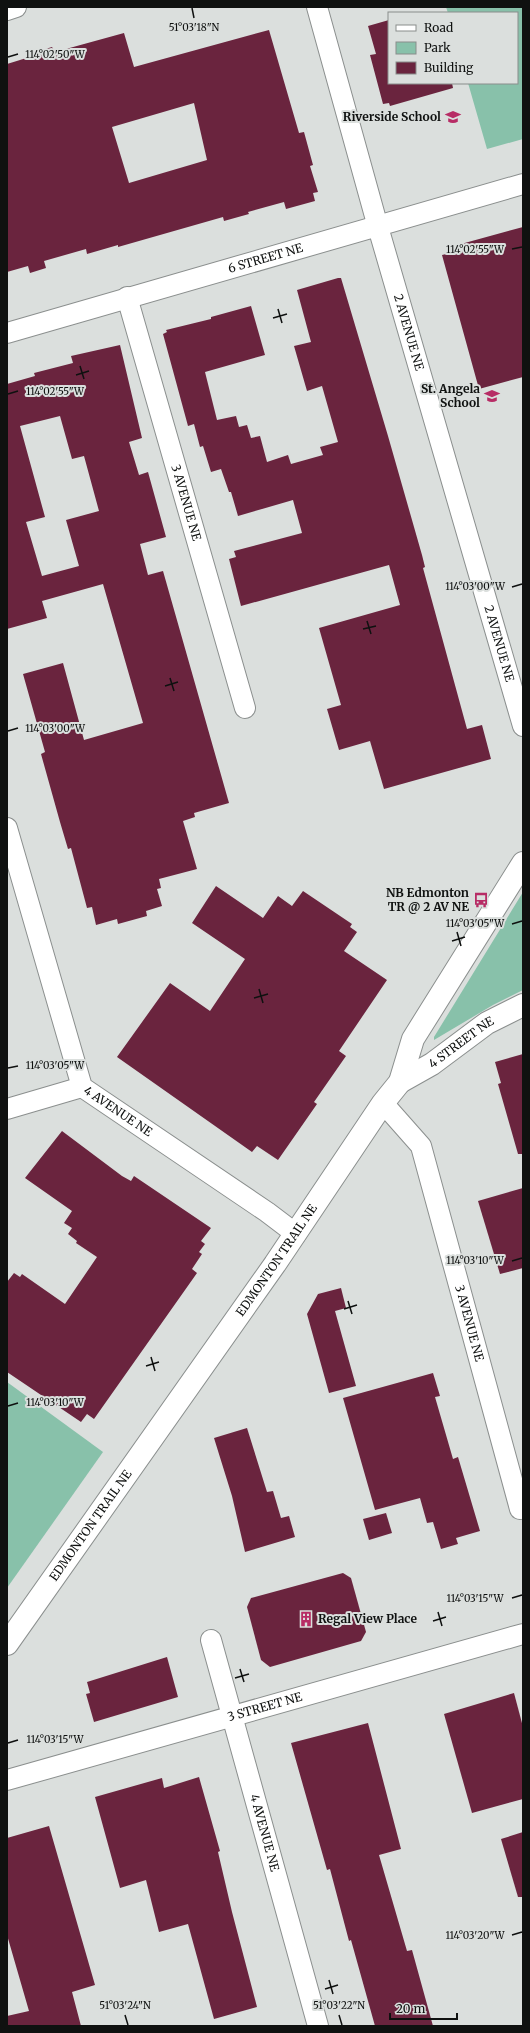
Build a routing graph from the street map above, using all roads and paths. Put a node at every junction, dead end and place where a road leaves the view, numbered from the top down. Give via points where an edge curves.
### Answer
1 (16, 7) edge
2 (317, 7) edge
3 (7, 10) edge
4 (523, 184) edge
5 (378, 227) junction
6 (127, 297) junction
7 (7, 333) edge
8 (245, 708) dead end
9 (523, 726) edge
10 (7, 828) edge
11 (523, 863) edge
12 (523, 1004) edge
13 (400, 1082) junction
14 (82, 1086) junction
15 (383, 1104) junction
16 (7, 1109) edge
17 (296, 1234) junction
18 (520, 1508) dead end
19 (523, 1634) edge
20 (211, 1640) dead end
21 (7, 1644) edge
22 (232, 1716) junction
23 (7, 1780) edge
24 (318, 2026) edge

1 - 3 street
2 - 5 street, 2 AVENUE NE
4 - 5 street, 6 STREET NE
5 - 6 street, 6 STREET NE
5 - 9 street, 2 AVENUE NE
6 - 7 street, 6 STREET NE
6 - 8 street, 3 AVENUE NE
10 - 14 street, 4 AVENUE NE
11 - 13 main road, EDMONTON TRAIL NE via 414,1039
12 - 13 main road, 4 STREET NE via 487,1023 432,1064
13 - 15 main road, EDMONTON TRAIL NE
14 - 16 street
14 - 17 street, 4 AVENUE NE
15 - 17 main road, EDMONTON TRAIL NE
15 - 18 street, 3 AVENUE NE via 421,1146
17 - 21 main road, EDMONTON TRAIL NE
19 - 22 street, 3 STREET NE
20 - 22 street, 4 AVENUE NE
22 - 23 street, 3 STREET NE
22 - 24 street, 4 AVENUE NE

